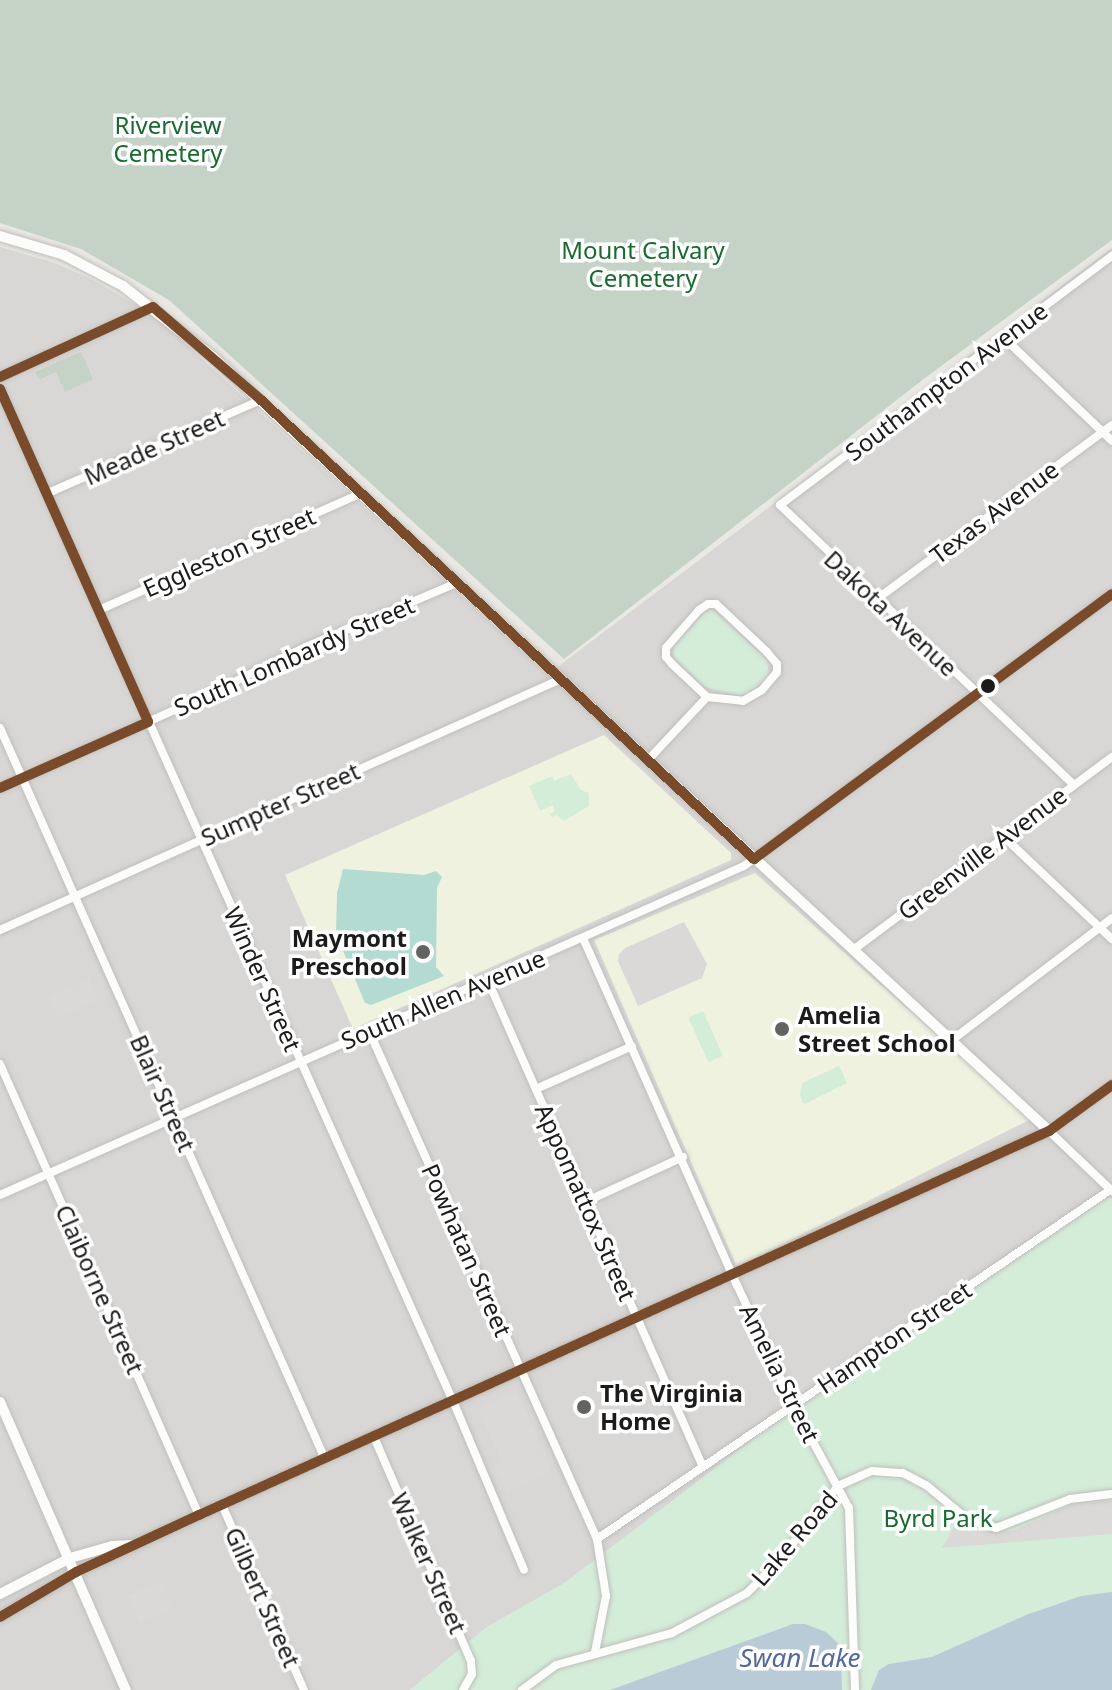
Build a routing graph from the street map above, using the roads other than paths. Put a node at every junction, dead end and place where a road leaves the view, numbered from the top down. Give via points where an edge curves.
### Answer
1 (0, 236) edge
2 (1112, 256) edge
3 (153, 307) junction
4 (1004, 338) junction
5 (0, 377) edge
6 (0, 389) edge
7 (261, 400) junction
8 (1112, 425) edge
9 (1102, 432) junction
10 (1112, 441) edge
11 (48, 493) junction
12 (360, 494) junction
13 (780, 505) joint
14 (457, 583) junction
15 (1112, 594) edge
16 (877, 599) junction
17 (99, 610) junction
18 (561, 679) junction
19 (978, 694) junction
20 (707, 697) junction
21 (148, 722) junction
22 (0, 728) edge
23 (1112, 757) edge
24 (647, 761) junction
25 (22, 778) junction
26 (1074, 785) junction
27 (0, 788) edge
28 (1004, 837) junction
29 (201, 839) junction
30 (754, 859) junction
31 (75, 896) junction
32 (1112, 918) edge
33 (1100, 927) junction
34 (0, 930) edge
35 (583, 938) junction
36 (1112, 939) edge
37 (853, 950) junction
38 (488, 981) junction
39 (369, 1031) junction
40 (952, 1040) junction
41 (632, 1046) junction
42 (300, 1061) junction
43 (0, 1064) edge
44 (1112, 1085) edge
45 (536, 1089) junction
46 (173, 1118) junction
47 (1049, 1131) junction
48 (683, 1157) junction
49 (48, 1174) junction
50 (1111, 1190) edge
51 (0, 1195) edge
52 (585, 1202) junction
53 (734, 1275) junction
54 (637, 1318) junction
55 (521, 1370) junction
56 (453, 1401) junction
57 (0, 1402) edge
58 (793, 1405) junction
59 (374, 1437) junction
60 (325, 1459) junction
61 (703, 1467) junction
62 (838, 1486) junction
63 (1112, 1494) edge
64 (222, 1505) junction
65 (199, 1515) junction
66 (597, 1539) junction
67 (138, 1544) junction
68 (70, 1558) junction
69 (524, 1570) dead end
70 (76, 1572) junction
71 (0, 1594) edge
72 (0, 1617) edge
73 (595, 1652) junction
74 (855, 1688) edge
75 (126, 1690) edge
76 (304, 1690) edge
77 (463, 1690) edge
78 (522, 1690) edge

1 - 3 street via 64,255
2 - 4 street, Southampton Avenue
3 - 5 street
3 - 7 street
4 - 9 street
4 - 13 street, Southampton Avenue
6 - 11 street, Winder Street
7 - 11 street, Meade Street
7 - 12 street
8 - 9 street, Texas Avenue
9 - 10 street
9 - 16 street, Texas Avenue
11 - 17 street, Winder Street
12 - 14 street
12 - 17 street, Eggleston Street
13 - 16 street, Dakota Avenue
14 - 18 street
14 - 21 street, South Lombardy Street
15 - 19 street, South Allen Avenue
16 - 19 street, Dakota Avenue
17 - 21 street, Winder Street
18 - 24 street
18 - 29 street, Sumpter Street
19 - 26 street, Dakota Avenue
19 - 30 street, South Allen Avenue
20 - 20 street via 743,701 777,672 767,652 716,604 699,610 666,648 666,657
20 - 24 street
21 - 25 street, South Lombardy Street
21 - 29 street, Winder Street
22 - 25 street, Blair Street
23 - 26 street, Greenville Avenue
24 - 30 street
25 - 27 street, South Lombardy Street
25 - 31 street, Blair Street
26 - 28 street, Greenville Avenue
28 - 33 street
28 - 37 street, Greenville Avenue
29 - 31 street, Sumpter Street
29 - 42 street, Winder Street
30 - 35 street, South Allen Avenue
30 - 37 street
31 - 34 street, Sumpter Street
31 - 46 street, Blair Street
32 - 33 street
33 - 36 street
33 - 40 street
35 - 38 street, South Allen Avenue
35 - 41 street, Amelia Street
37 - 40 street
38 - 39 street, South Allen Avenue
38 - 45 street, Appomattox Street
39 - 42 street, South Allen Avenue
39 - 55 street, Powhatan Street
40 - 47 street
41 - 45 street
41 - 48 street, Amelia Street
42 - 46 street, South Allen Avenue
42 - 56 street, Winder Street
43 - 49 street, Claiborne Street
44 - 47 street
45 - 52 street, Appomattox Street
46 - 49 street, South Allen Avenue
46 - 60 street, Blair Street
47 - 50 street
47 - 53 street
48 - 52 street
48 - 53 street, Amelia Street
49 - 51 street, South Allen Avenue
49 - 65 street, Claiborne Street
50 - 58 street, Hampton Street
52 - 54 street, Appomattox Street
53 - 54 street
53 - 58 street, Amelia Street
54 - 55 street
54 - 61 street, Appomattox Street
55 - 56 street
55 - 66 street, Powhatan Street
56 - 59 street
56 - 69 street, Winder Street
57 - 68 street
58 - 61 street, Hampton Street
58 - 62 street, Amelia Street
59 - 60 street
59 - 77 street, Walker Street via 471,1661 472,1674
60 - 64 street
61 - 66 street, Hampton Street
62 - 63 street, Lake Road via 872,1471 903,1473 966,1518 996,1528 1070,1499
62 - 73 street, Lake Road via 747,1593 672,1633
62 - 74 street, Amelia Street via 849,1508
64 - 65 street
64 - 76 street, Gilbert Street
65 - 67 street
66 - 73 street, Powhatan Street via 606,1596
67 - 68 street
67 - 70 street
68 - 70 street
68 - 71 street
70 - 72 street
70 - 75 street
73 - 78 street, Lake Road via 556,1665

